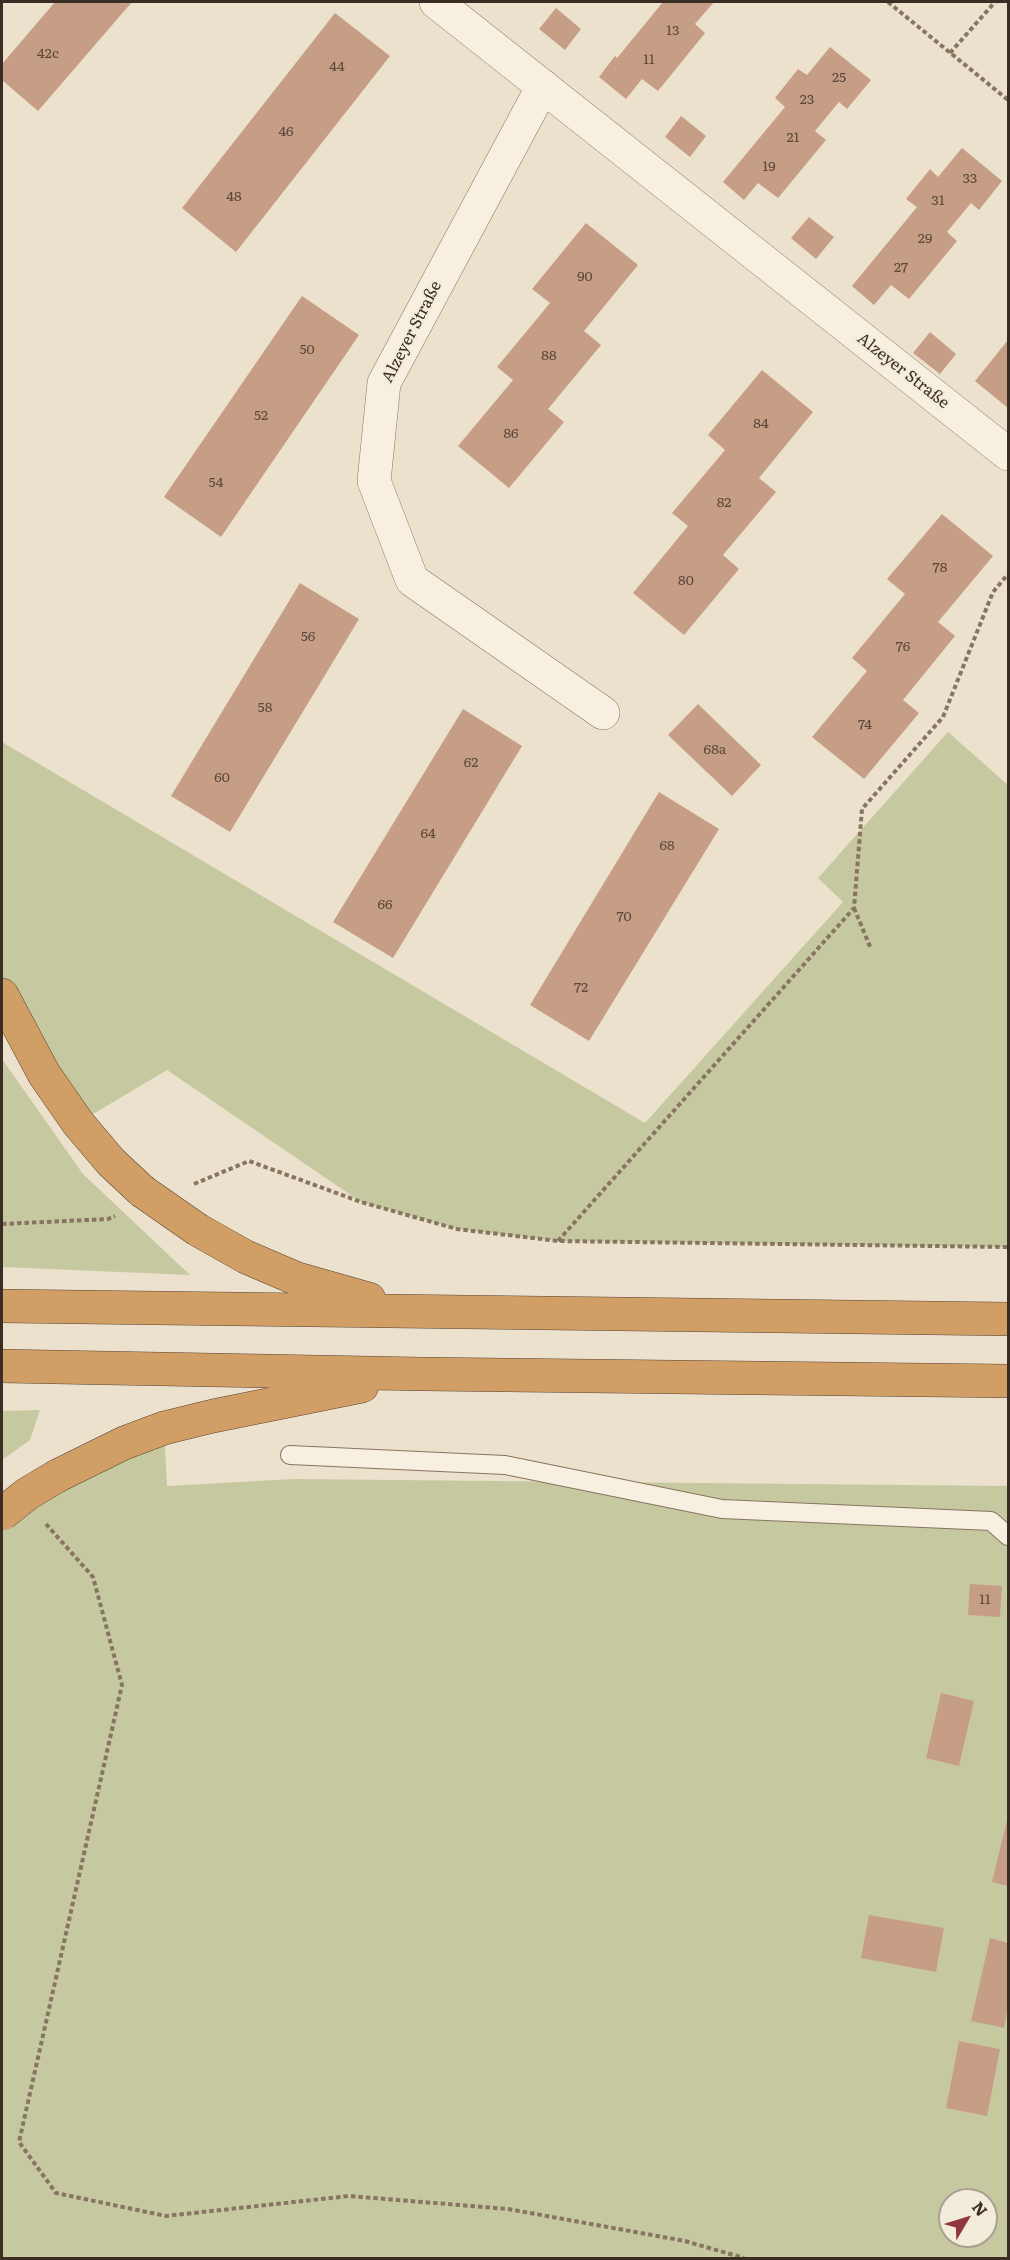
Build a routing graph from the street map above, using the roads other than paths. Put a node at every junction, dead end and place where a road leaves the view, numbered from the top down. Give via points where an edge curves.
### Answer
1 (436, 2) edge
2 (543, 86) junction
3 (1008, 454) edge
4 (603, 713) dead end
5 (2, 995) edge
6 (2, 1306) edge
7 (411, 1311) junction
8 (1008, 1319) edge
9 (2, 1366) edge
10 (423, 1374) junction
11 (1008, 1381) edge
12 (290, 1455) dead end
13 (2, 1514) edge
14 (1008, 1536) edge

1 - 2 street, Alzeyer Straße
2 - 3 street, Alzeyer Straße
2 - 4 street, Alzeyer Straße via 384,383 374,481 412,580
5 - 7 highway, bridge via 44,1074 78,1123 142,1191 246,1257 295,1278
6 - 7 highway
7 - 8 highway
9 - 10 highway
10 - 11 highway
10 - 13 highway, bridge via 164,1428 57,1476
12 - 14 lane via 505,1465 722,1509 991,1521

